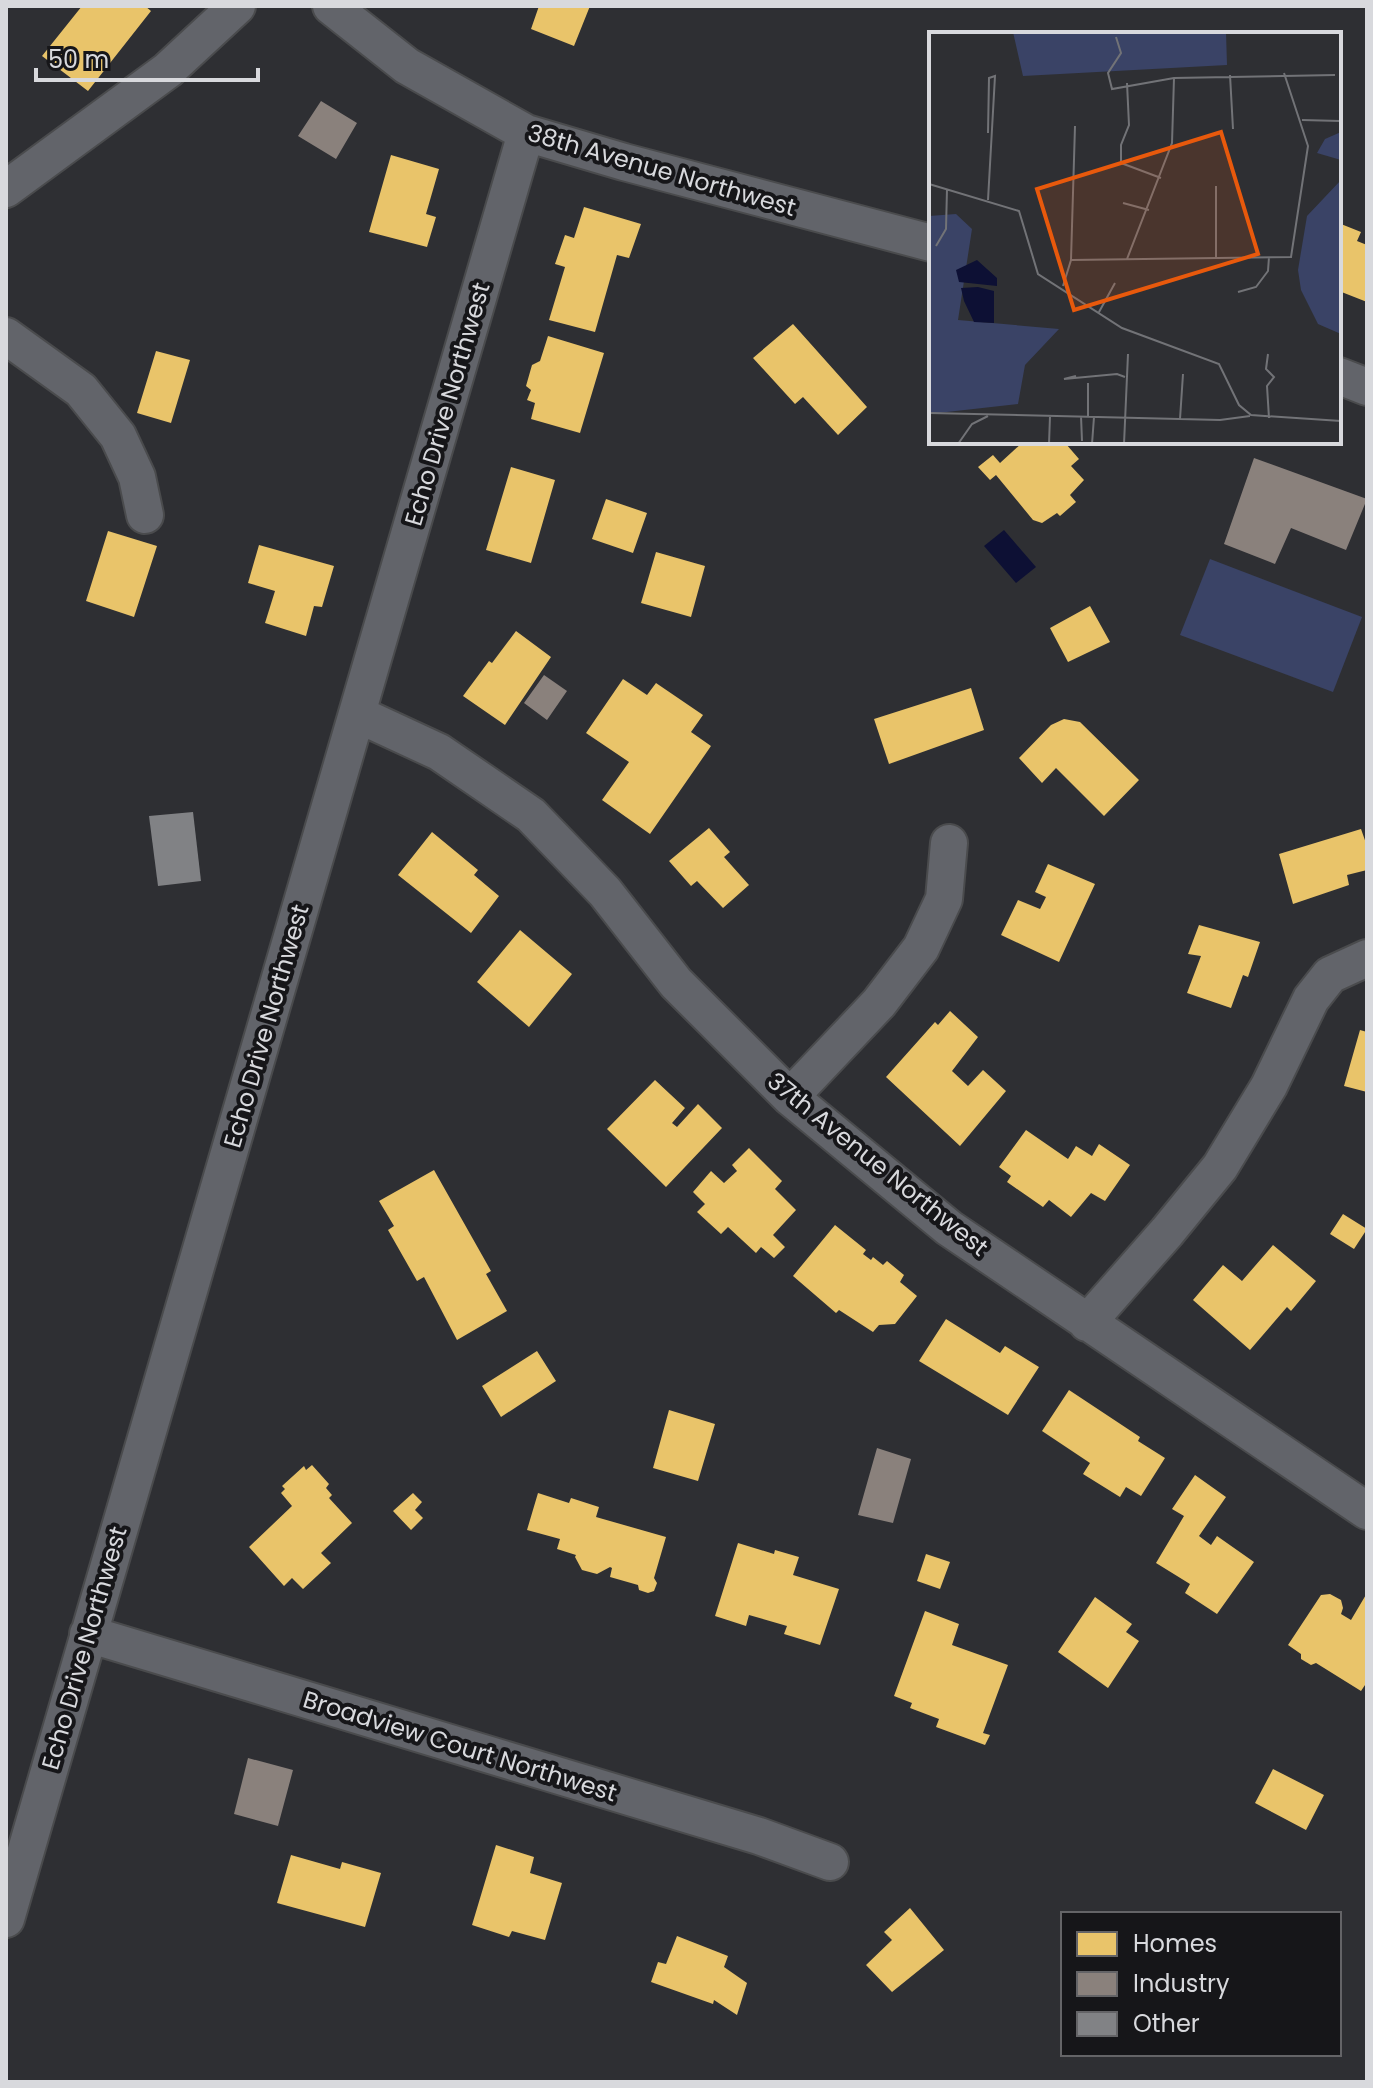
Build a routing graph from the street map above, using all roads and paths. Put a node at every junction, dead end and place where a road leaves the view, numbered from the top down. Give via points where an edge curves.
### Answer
1 (237, 6) edge
2 (331, 6) edge
3 (526, 133) junction
4 (6, 189) edge
5 (929, 242) edge
6 (6, 336) edge
7 (1341, 377) edge
8 (1367, 387) edge
9 (145, 515) dead end
10 (357, 714) junction
11 (949, 843) dead end
12 (1367, 958) edge
13 (790, 1097) junction
14 (1087, 1323) junction
15 (1367, 1511) edge
16 (88, 1634) junction
17 (830, 1862) dead end
18 (6, 1919) edge

1 - 4 street via 168,70
2 - 3 street, 38th Avenue Northwest via 407,66
3 - 5 street, 38th Avenue Northwest
3 - 10 street, Echo Drive Northwest
6 - 9 street via 81,390 118,436 137,477
7 - 8 street
10 - 13 street, 37th Avenue Northwest via 439,752 531,815 605,892 676,983
10 - 16 street, Echo Drive Northwest
11 - 13 street via 944,899 921,948 879,1003
12 - 14 street via 1330,975 1311,999 1269,1086 1220,1167
13 - 14 street, 37th Avenue Northwest via 949,1228
14 - 15 street, 37th Avenue Northwest
16 - 17 street, Broadview Court Northwest
16 - 18 street, Echo Drive Northwest

